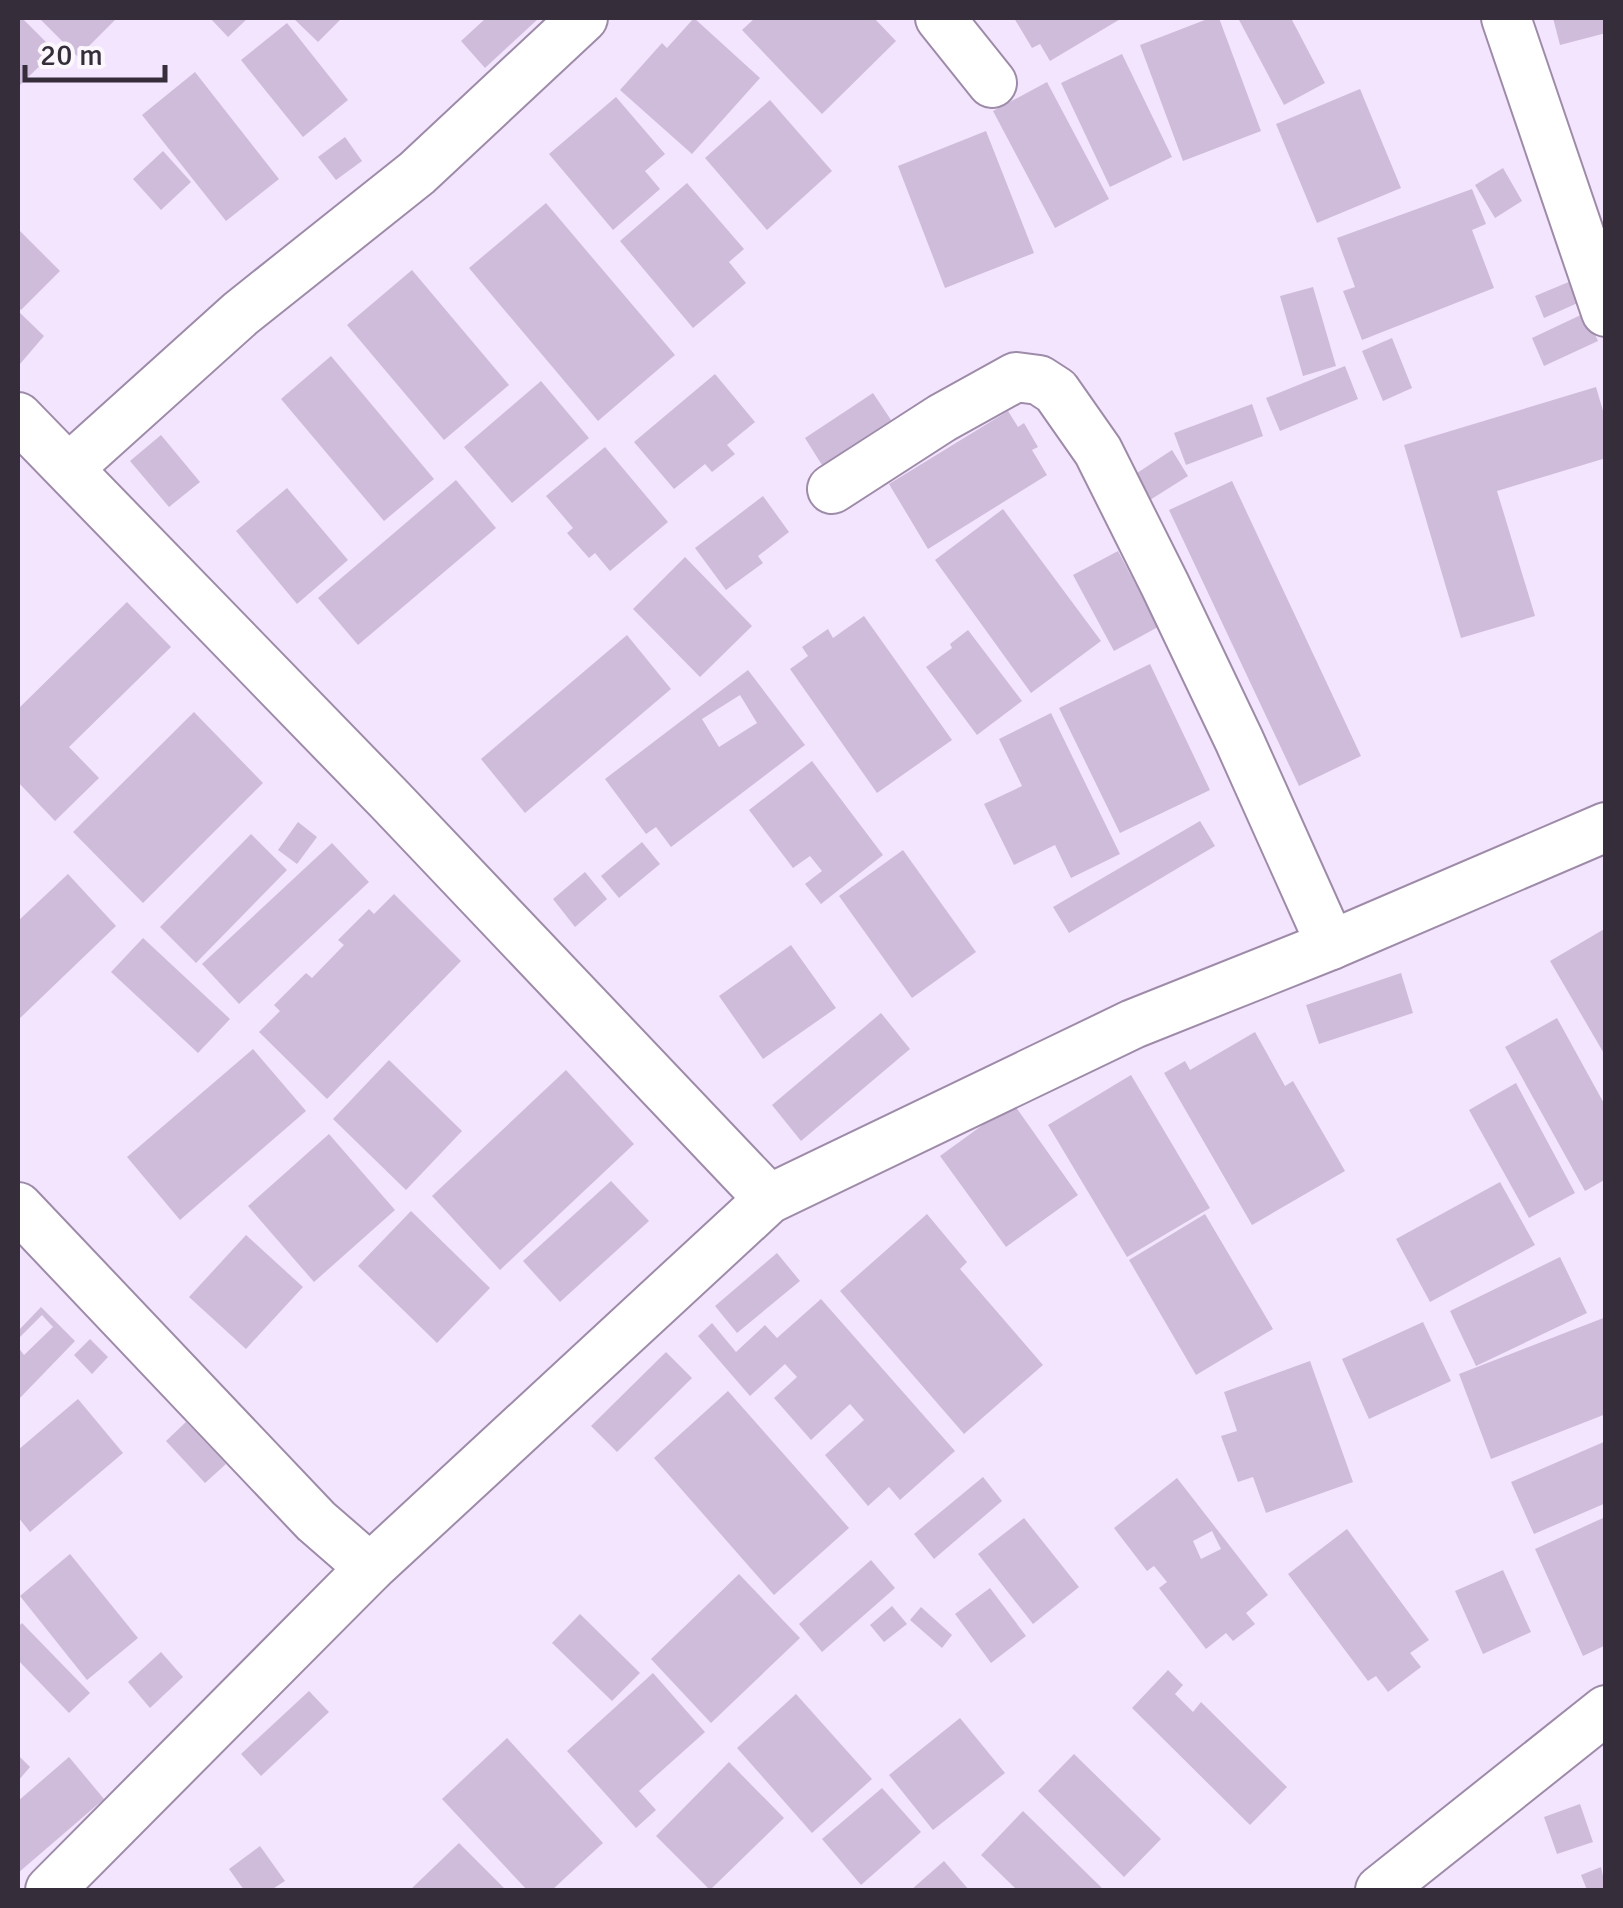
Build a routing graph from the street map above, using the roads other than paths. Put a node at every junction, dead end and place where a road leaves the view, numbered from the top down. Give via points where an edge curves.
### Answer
1 (582, 18) edge
2 (940, 18) edge
3 (1506, 18) edge
4 (992, 83) dead end
5 (1606, 312) edge
6 (18, 417) edge
7 (68, 468) junction
8 (832, 489) dead end
9 (1606, 827) edge
10 (1330, 946) junction
11 (769, 1199) junction
12 (18, 1207) edge
13 (370, 1568) junction
14 (1606, 1710) edge
15 (50, 1890) edge
16 (1380, 1890) edge

1 - 7 street via 417,173 240,314
2 - 4 street
3 - 5 street
6 - 7 street
7 - 11 street
8 - 10 street via 1016,377 1056,391 1098,451 1164,584
9 - 10 street
10 - 11 street via 1132,1024
11 - 13 street
12 - 13 street via 316,1521
13 - 15 street
14 - 16 street

